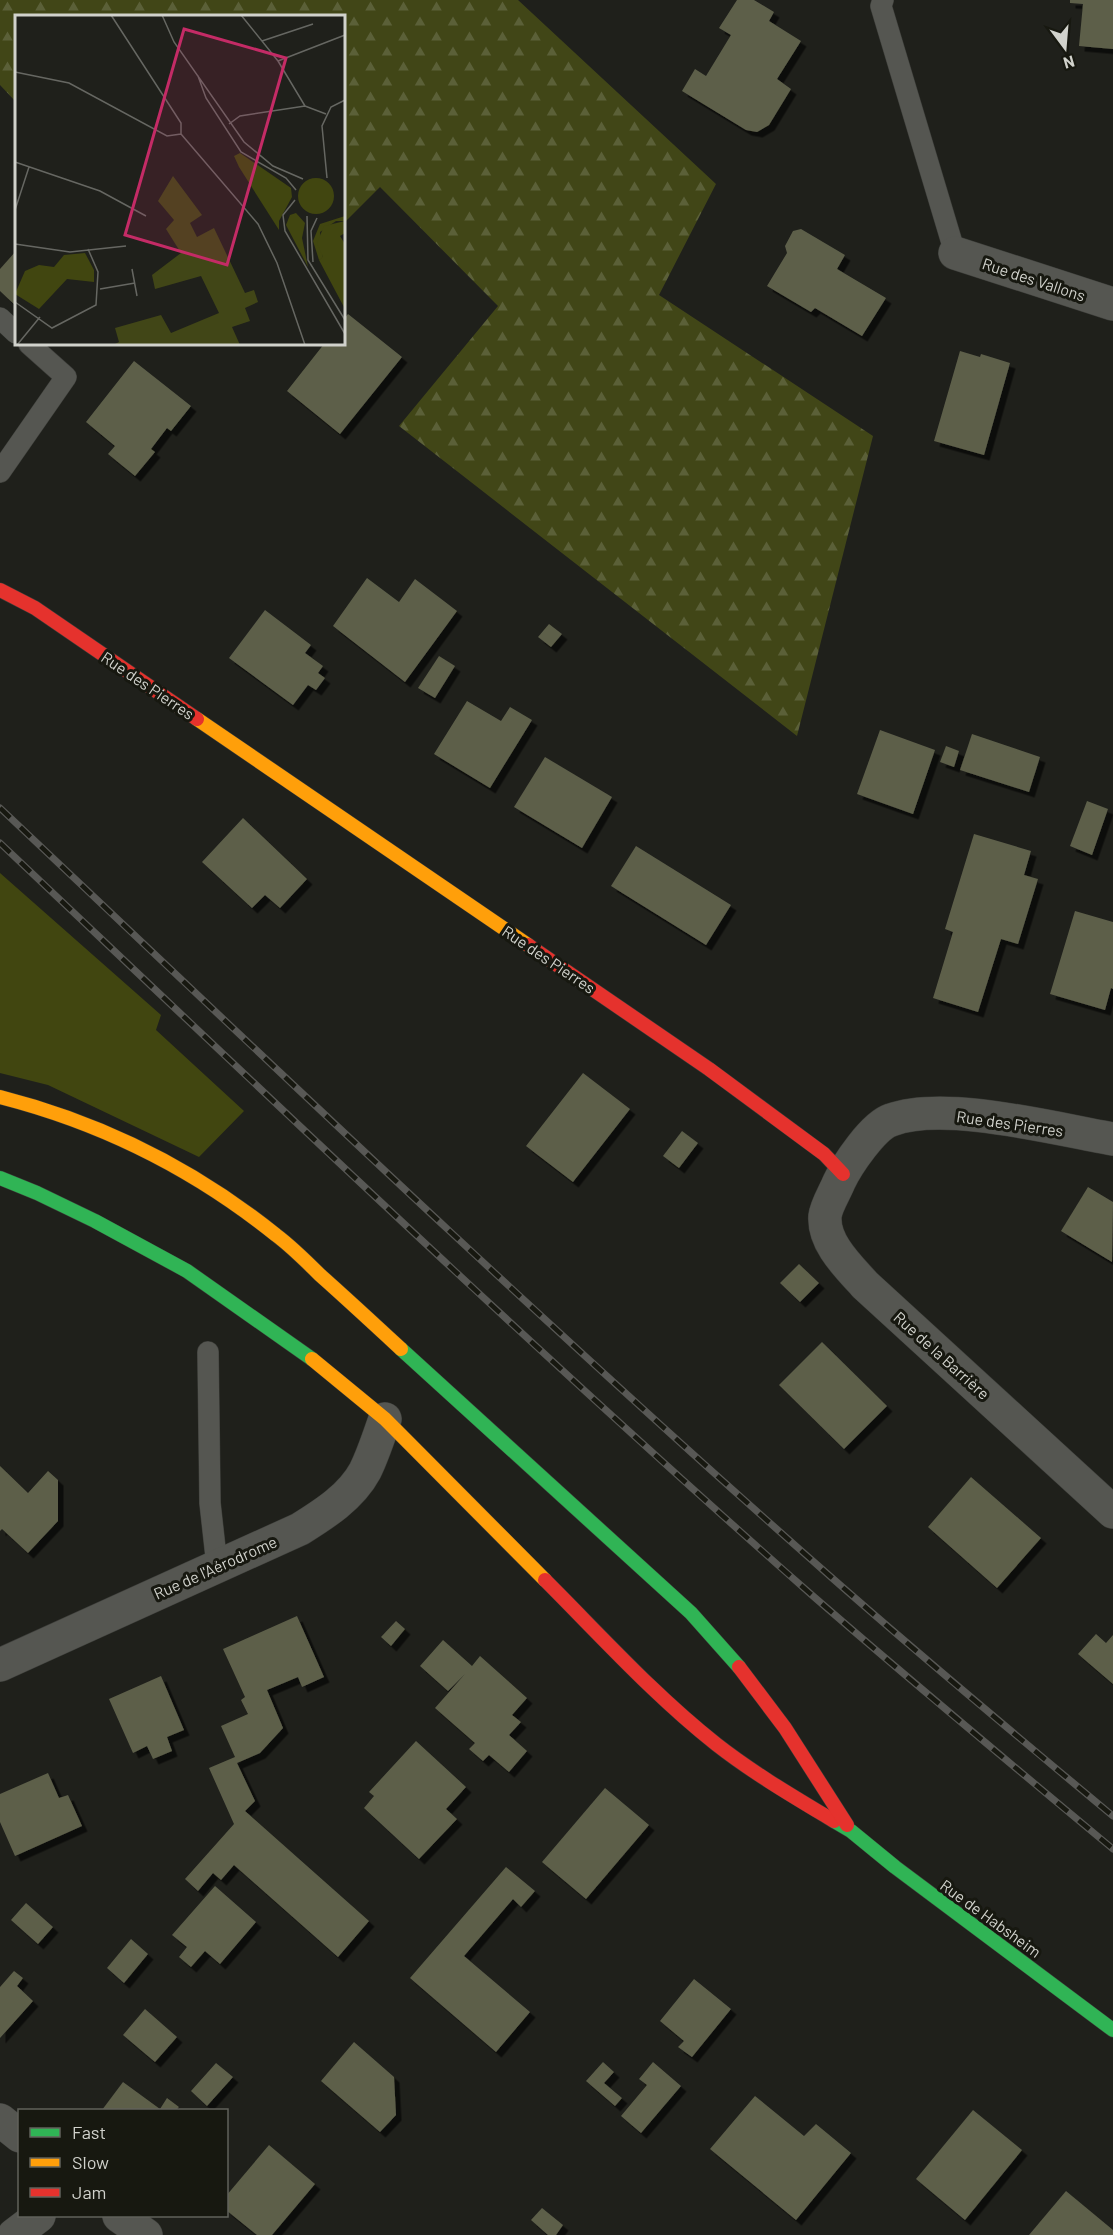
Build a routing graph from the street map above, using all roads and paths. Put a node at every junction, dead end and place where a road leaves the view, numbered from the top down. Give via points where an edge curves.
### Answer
1 (883, 0) edge
2 (955, 253) joint
3 (1113, 304) edge
4 (0, 318) edge
5 (15, 332) edge
6 (30, 345) edge
7 (0, 472) edge
8 (0, 590) edge
9 (0, 1097) edge
10 (1113, 1138) edge
11 (843, 1174) junction
12 (0, 1178) edge
13 (208, 1352) dead end
14 (385, 1419) junction
15 (1113, 1512) edge
16 (217, 1566) junction
17 (0, 1665) edge
18 (851, 1831) junction
19 (1113, 2030) edge
20 (0, 2120) edge
21 (18, 2134) edge
22 (38, 2217) edge
23 (120, 2217) edge
24 (14, 2235) edge
25 (146, 2235) edge

1 - 2 lane via 881,6
2 - 3 street, Rue des Vallons
4 - 5 lane
6 - 7 lane via 66,377
8 - 11 main road, Rue des Pierres via 35,608 699,1062 824,1154
9 - 18 main road via 73,1117 184,1170 278,1236 691,1613 778,1719
10 - 11 street, Rue des Pierres via 970,1114 919,1114 889,1120 865,1141
11 - 15 street, Rue de la Barrière via 825,1216 831,1245 865,1285
12 - 14 main road via 95,1221 188,1271 296,1346
13 - 16 lane via 210,1503
14 - 16 street, Rue de l'Aérodrome via 364,1472 326,1513 300,1529
14 - 18 main road via 647,1682 716,1744
16 - 17 street, Rue de l'Aérodrome
18 - 19 main road, Rue de Habsheim
20 - 21 street
22 - 24 street
23 - 25 street

